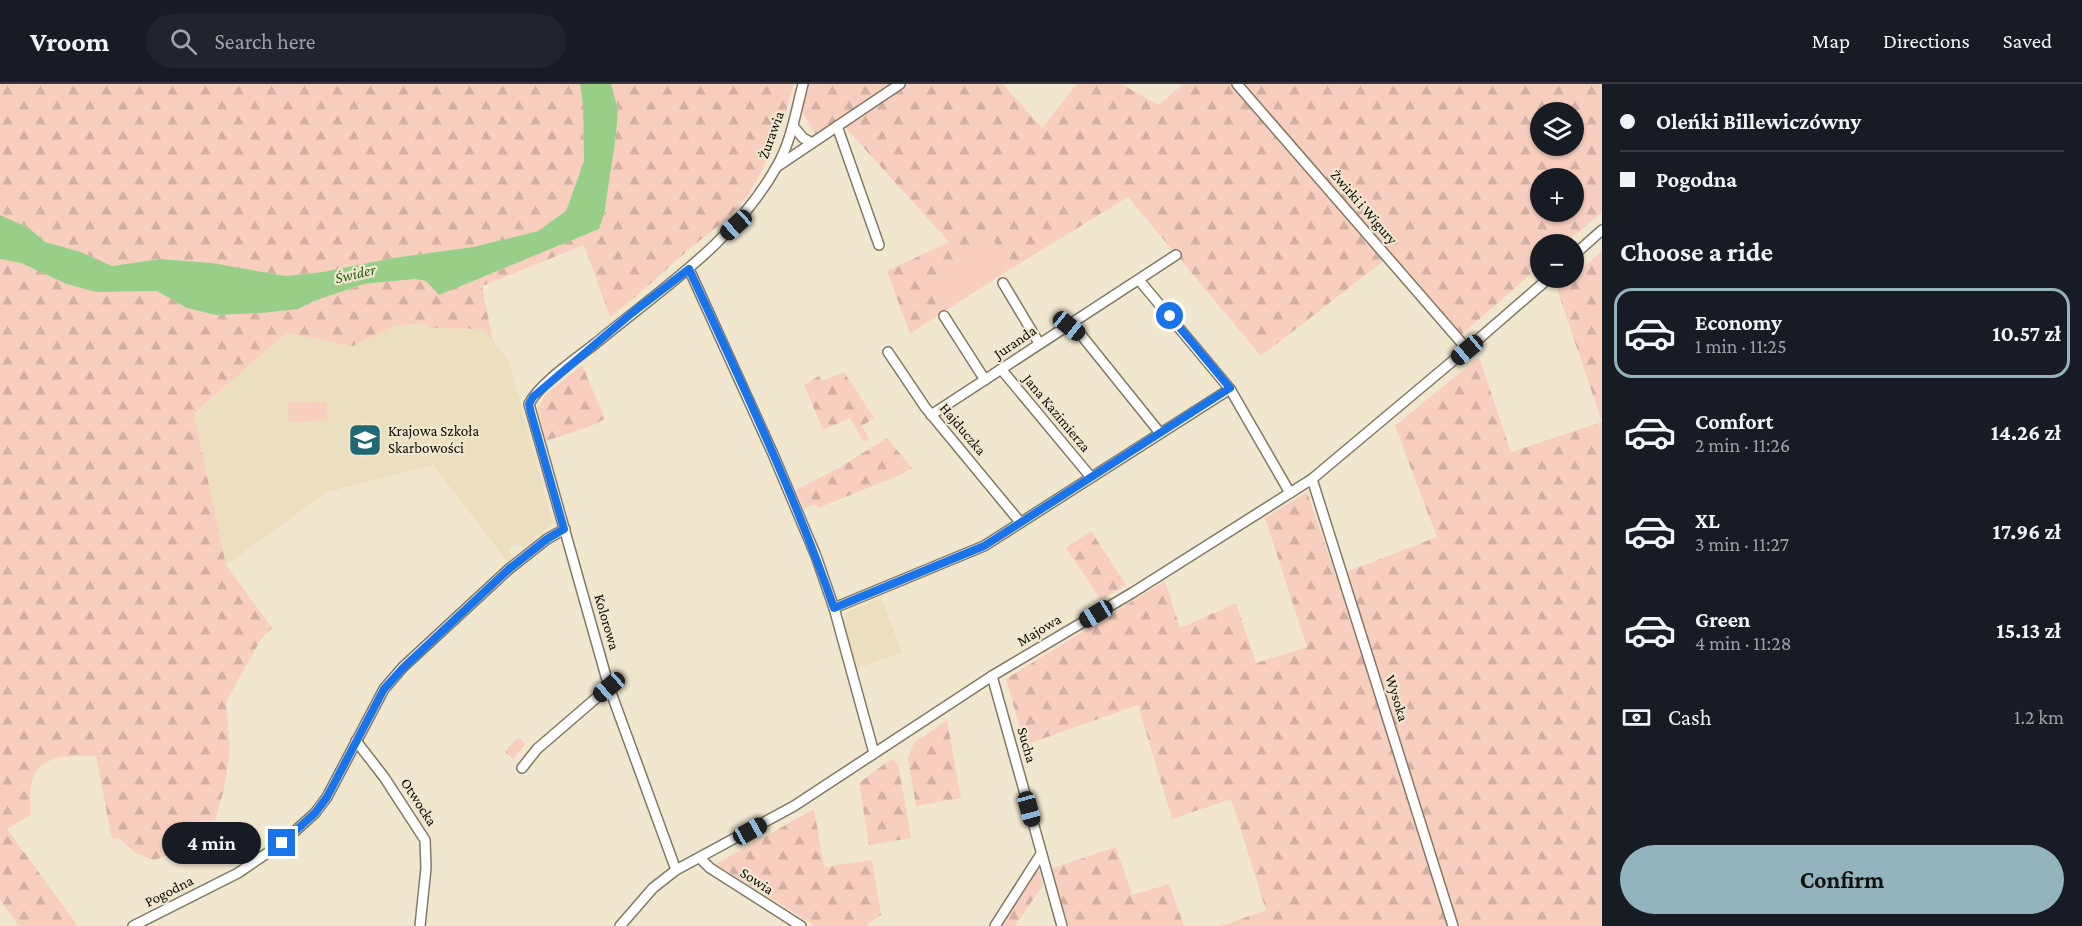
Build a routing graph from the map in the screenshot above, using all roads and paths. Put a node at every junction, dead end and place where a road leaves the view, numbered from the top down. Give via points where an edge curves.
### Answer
1 (803, 84) edge
2 (900, 84) edge
3 (1237, 84) edge
4 (792, 126) junction
5 (837, 126) junction
6 (812, 143) junction
7 (778, 166) junction
8 (1602, 230) edge
9 (879, 246) dead end
10 (1584, 246) edge
11 (1176, 255) dead end
12 (689, 269) junction
13 (1139, 280) junction
14 (1003, 283) dead end
15 (1538, 288) edge
16 (944, 316) dead end
17 (1069, 326) junction
18 (1039, 343) junction
19 (1467, 350) junction
20 (888, 352) dead end
21 (1001, 369) junction
22 (985, 380) junction
23 (1230, 388) junction
24 (531, 413) joint
25 (931, 415) junction
26 (1160, 433) junction
27 (1090, 476) junction
28 (1312, 479) junction
29 (1290, 493) junction
30 (1020, 522) junction
31 (564, 529) junction
32 (834, 608) junction
33 (992, 676) junction
34 (609, 687) junction
35 (356, 741) junction
36 (874, 753) junction
37 (522, 768) dead end
38 (1041, 854) junction
39 (700, 858) junction
40 (676, 870) junction
41 (133, 926) edge
42 (420, 926) edge
43 (620, 926) edge
44 (801, 926) edge
45 (995, 926) edge
46 (1062, 926) edge
47 (1453, 926) edge

1 - 4 street, Żurawia
2 - 5 street
3 - 19 street, Żwirki i Wigury
4 - 6 street
4 - 7 street, Żurawia
5 - 6 street
5 - 9 street
6 - 7 street
7 - 12 street, Żurawia via 736,225
8 - 10 street
11 - 13 street, Juranda
12 - 24 street, Żurawia via 542,388 529,404
12 - 32 street via 773,454
13 - 17 street, Juranda
13 - 23 street
14 - 18 street
15 - 19 street, Majowa
16 - 22 street
17 - 18 street, Juranda
17 - 26 street via 1082,336
18 - 21 street, Juranda
19 - 28 street, Majowa
20 - 25 street, Hajduczka
21 - 22 street, Juranda
21 - 27 street, Jana Kazimierza
22 - 25 street, Juranda
23 - 26 street
23 - 29 street
24 - 31 street, Kolorowa
25 - 30 street, Hajduczka
26 - 27 street
27 - 30 street
28 - 29 street, Majowa
28 - 47 street, Wysoka
29 - 33 street, Majowa
30 - 32 street via 984,546
31 - 34 street, Kolorowa
31 - 35 street, Pogodna via 509,569 404,667 384,689
32 - 36 street
33 - 36 street, Majowa
33 - 38 street, Sucha
34 - 37 street via 537,749
34 - 40 street, Kolorowa
35 - 41 street, Pogodna via 327,797 282,843 238,873
35 - 42 street, Otwocka via 425,840
36 - 39 street, Majowa via 794,807
38 - 45 street
38 - 46 street, Sucha
39 - 40 street, Majowa
39 - 44 street, Sowia
40 - 43 street, Majowa via 653,888

